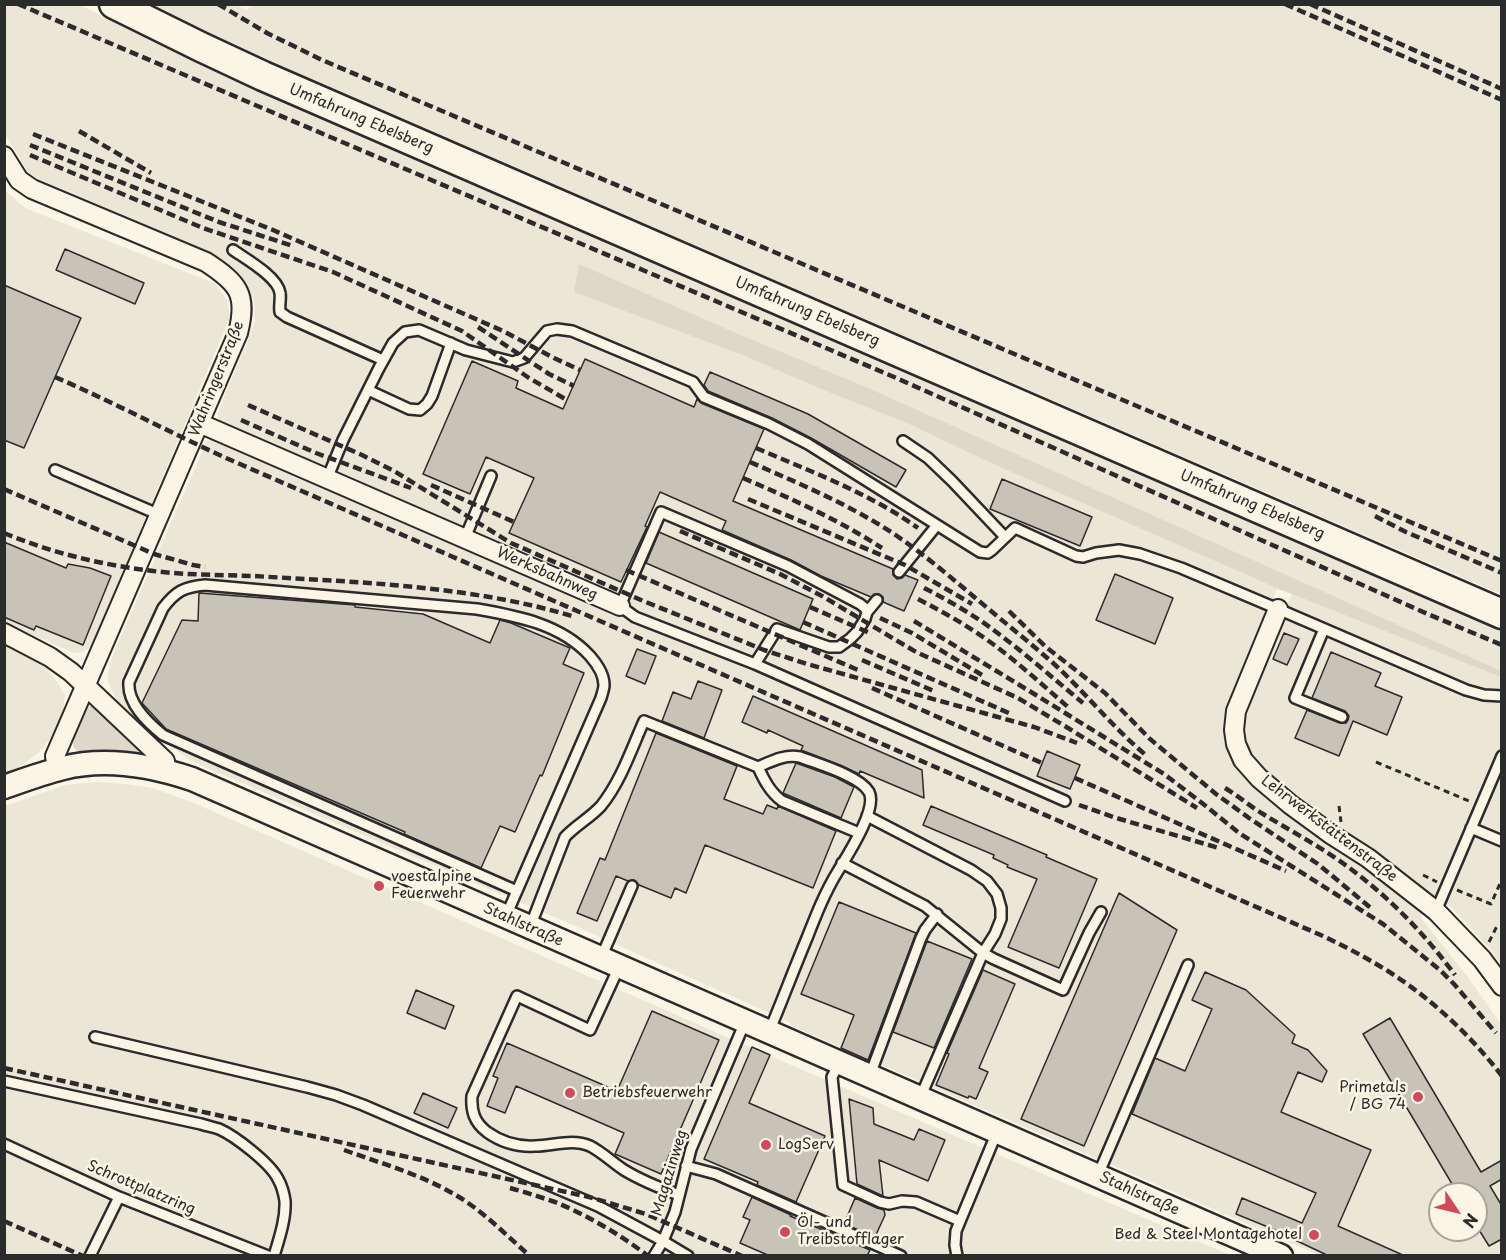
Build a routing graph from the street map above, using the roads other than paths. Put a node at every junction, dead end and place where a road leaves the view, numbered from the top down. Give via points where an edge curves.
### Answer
1 (114, 4) edge
2 (4, 156) edge
3 (234, 250) dead end
4 (451, 343) junction
5 (383, 360) junction
6 (368, 390) junction
7 (199, 423) junction
8 (903, 441) dead end
9 (55, 470) dead end
10 (491, 476) dead end
11 (327, 479) junction
12 (159, 515) junction
13 (938, 525) junction
14 (1005, 537) junction
15 (465, 538) junction
16 (899, 572) dead end
17 (877, 600) dead end
18 (620, 606) junction
19 (1278, 609) junction
20 (867, 612) junction
21 (1502, 614) edge
22 (1324, 629) junction
23 (4, 633) edge
24 (755, 664) junction
25 (86, 686) junction
26 (1502, 696) edge
27 (1342, 717) dead end
28 (1502, 756) edge
29 (758, 767) junction
30 (57, 770) junction
31 (166, 770) junction
32 (4, 787) edge
33 (1065, 801) dead end
34 (867, 816) junction
35 (1471, 828) junction
36 (859, 833) junction
37 (1502, 841) edge
38 (842, 863) junction
39 (632, 886) dead end
40 (517, 891) junction
41 (1436, 911) junction
42 (1101, 912) dead end
43 (937, 914) junction
44 (506, 917) junction
45 (530, 928) junction
46 (983, 953) junction
47 (610, 963) junction
48 (1188, 965) dead end
49 (1502, 986) edge
50 (745, 1022) junction
51 (769, 1032) junction
52 (95, 1037) dead end
53 (839, 1063) junction
54 (869, 1076) junction
55 (4, 1081) edge
56 (920, 1098) junction
57 (997, 1132) junction
58 (4, 1144) edge
59 (686, 1166) junction
60 (1097, 1176) junction
61 (679, 1194) junction
62 (119, 1197) junction
63 (960, 1221) junction
64 (663, 1241) junction
65 (90, 1256) edge
66 (268, 1256) edge
67 (274, 1256) edge
68 (654, 1256) edge
69 (688, 1256) edge
70 (901, 1256) edge
71 (957, 1256) edge
72 (1281, 1256) edge

1 - 21 main road, Umfahrung Ebelsberg via 264,76
2 - 7 street, Wahringerstraße via 19,180 32,189 206,262 231,281 239,292 242,317
3 - 5 lane via 277,285 280,312
4 - 5 lane via 419,330 405,332
4 - 6 lane via 432,396 420,410 409,410
4 - 13 lane via 513,362 524,358 547,331 572,332 693,382 704,397 808,444
5 - 6 lane
6 - 11 lane
7 - 11 street, Werksbahnweg
7 - 12 street, Wahringerstraße
8 - 14 lane via 928,458
9 - 12 lane
10 - 15 lane
11 - 15 street, Werksbahnweg
12 - 25 street, Wahringerstraße
13 - 14 lane via 980,552 987,553
13 - 16 lane
14 - 19 lane via 1015,528 1076,556 1119,550 1140,554
15 - 18 street, Werksbahnweg
17 - 20 lane
18 - 20 lane via 662,512 788,566 860,604
18 - 24 lane, Werksbahnweg via 635,617
19 - 22 lane
19 - 41 street, Lehrwerkstättenstraße via 1236,711 1236,744 1243,760 1291,805
20 - 24 lane via 857,632 839,647 777,628
22 - 26 lane via 1466,690
22 - 27 lane via 1295,698
23 - 25 street via 50,657
24 - 33 lane, Werksbahnweg
25 - 30 street, Wahringerstraße via 55,756
25 - 31 street via 165,761
28 - 35 lane
29 - 34 lane via 791,755 855,779 870,794
29 - 36 lane via 765,783 782,801
29 - 45 lane via 644,721 607,796 594,813 565,837
30 - 31 street, Stahlstraße via 111,763
30 - 32 street, Stahlstraße
31 - 44 street, Stahlstraße
34 - 36 lane
34 - 46 lane via 987,881 1001,908 995,933
35 - 37 lane
35 - 41 lane
36 - 38 lane
38 - 43 lane
38 - 51 lane
39 - 47 lane
40 - 40 lane via 163,735 130,698 128,690 171,597 191,586 205,585 477,609 546,626 583,648 603,675 601,698
40 - 44 lane
41 - 49 street, Lehrwerkstättenstraße
42 - 46 lane via 1063,990
43 - 46 lane
43 - 54 lane via 921,938
44 - 45 street, Stahlstraße
45 - 47 street, Stahlstraße
46 - 56 lane
47 - 50 street, Stahlstraße
47 - 61 lane via 590,1030 517,996 472,1096 474,1119 481,1128 509,1143 535,1146 568,1142 592,1147 626,1171
48 - 60 lane
50 - 51 street, Stahlstraße
50 - 59 lane, Magazinweg
51 - 53 street, Stahlstraße
52 - 64 lane via 345,1098 598,1206
53 - 54 street, Stahlstraße
53 - 63 lane via 832,1077 843,1185 880,1202 916,1202
54 - 56 street, Stahlstraße
55 - 67 lane via 201,1124 236,1139 267,1165 283,1192 285,1204
56 - 57 street, Stahlstraße
57 - 60 street, Stahlstraße
57 - 63 lane
58 - 62 lane, Schrottplatzring
59 - 61 lane, Magazinweg
59 - 70 lane via 716,1174
60 - 72 street, Stahlstraße
61 - 64 lane, Magazinweg
62 - 65 lane
62 - 66 lane, Schrottplatzring
63 - 71 lane via 955,1238
64 - 68 lane, Magazinweg
64 - 69 lane

